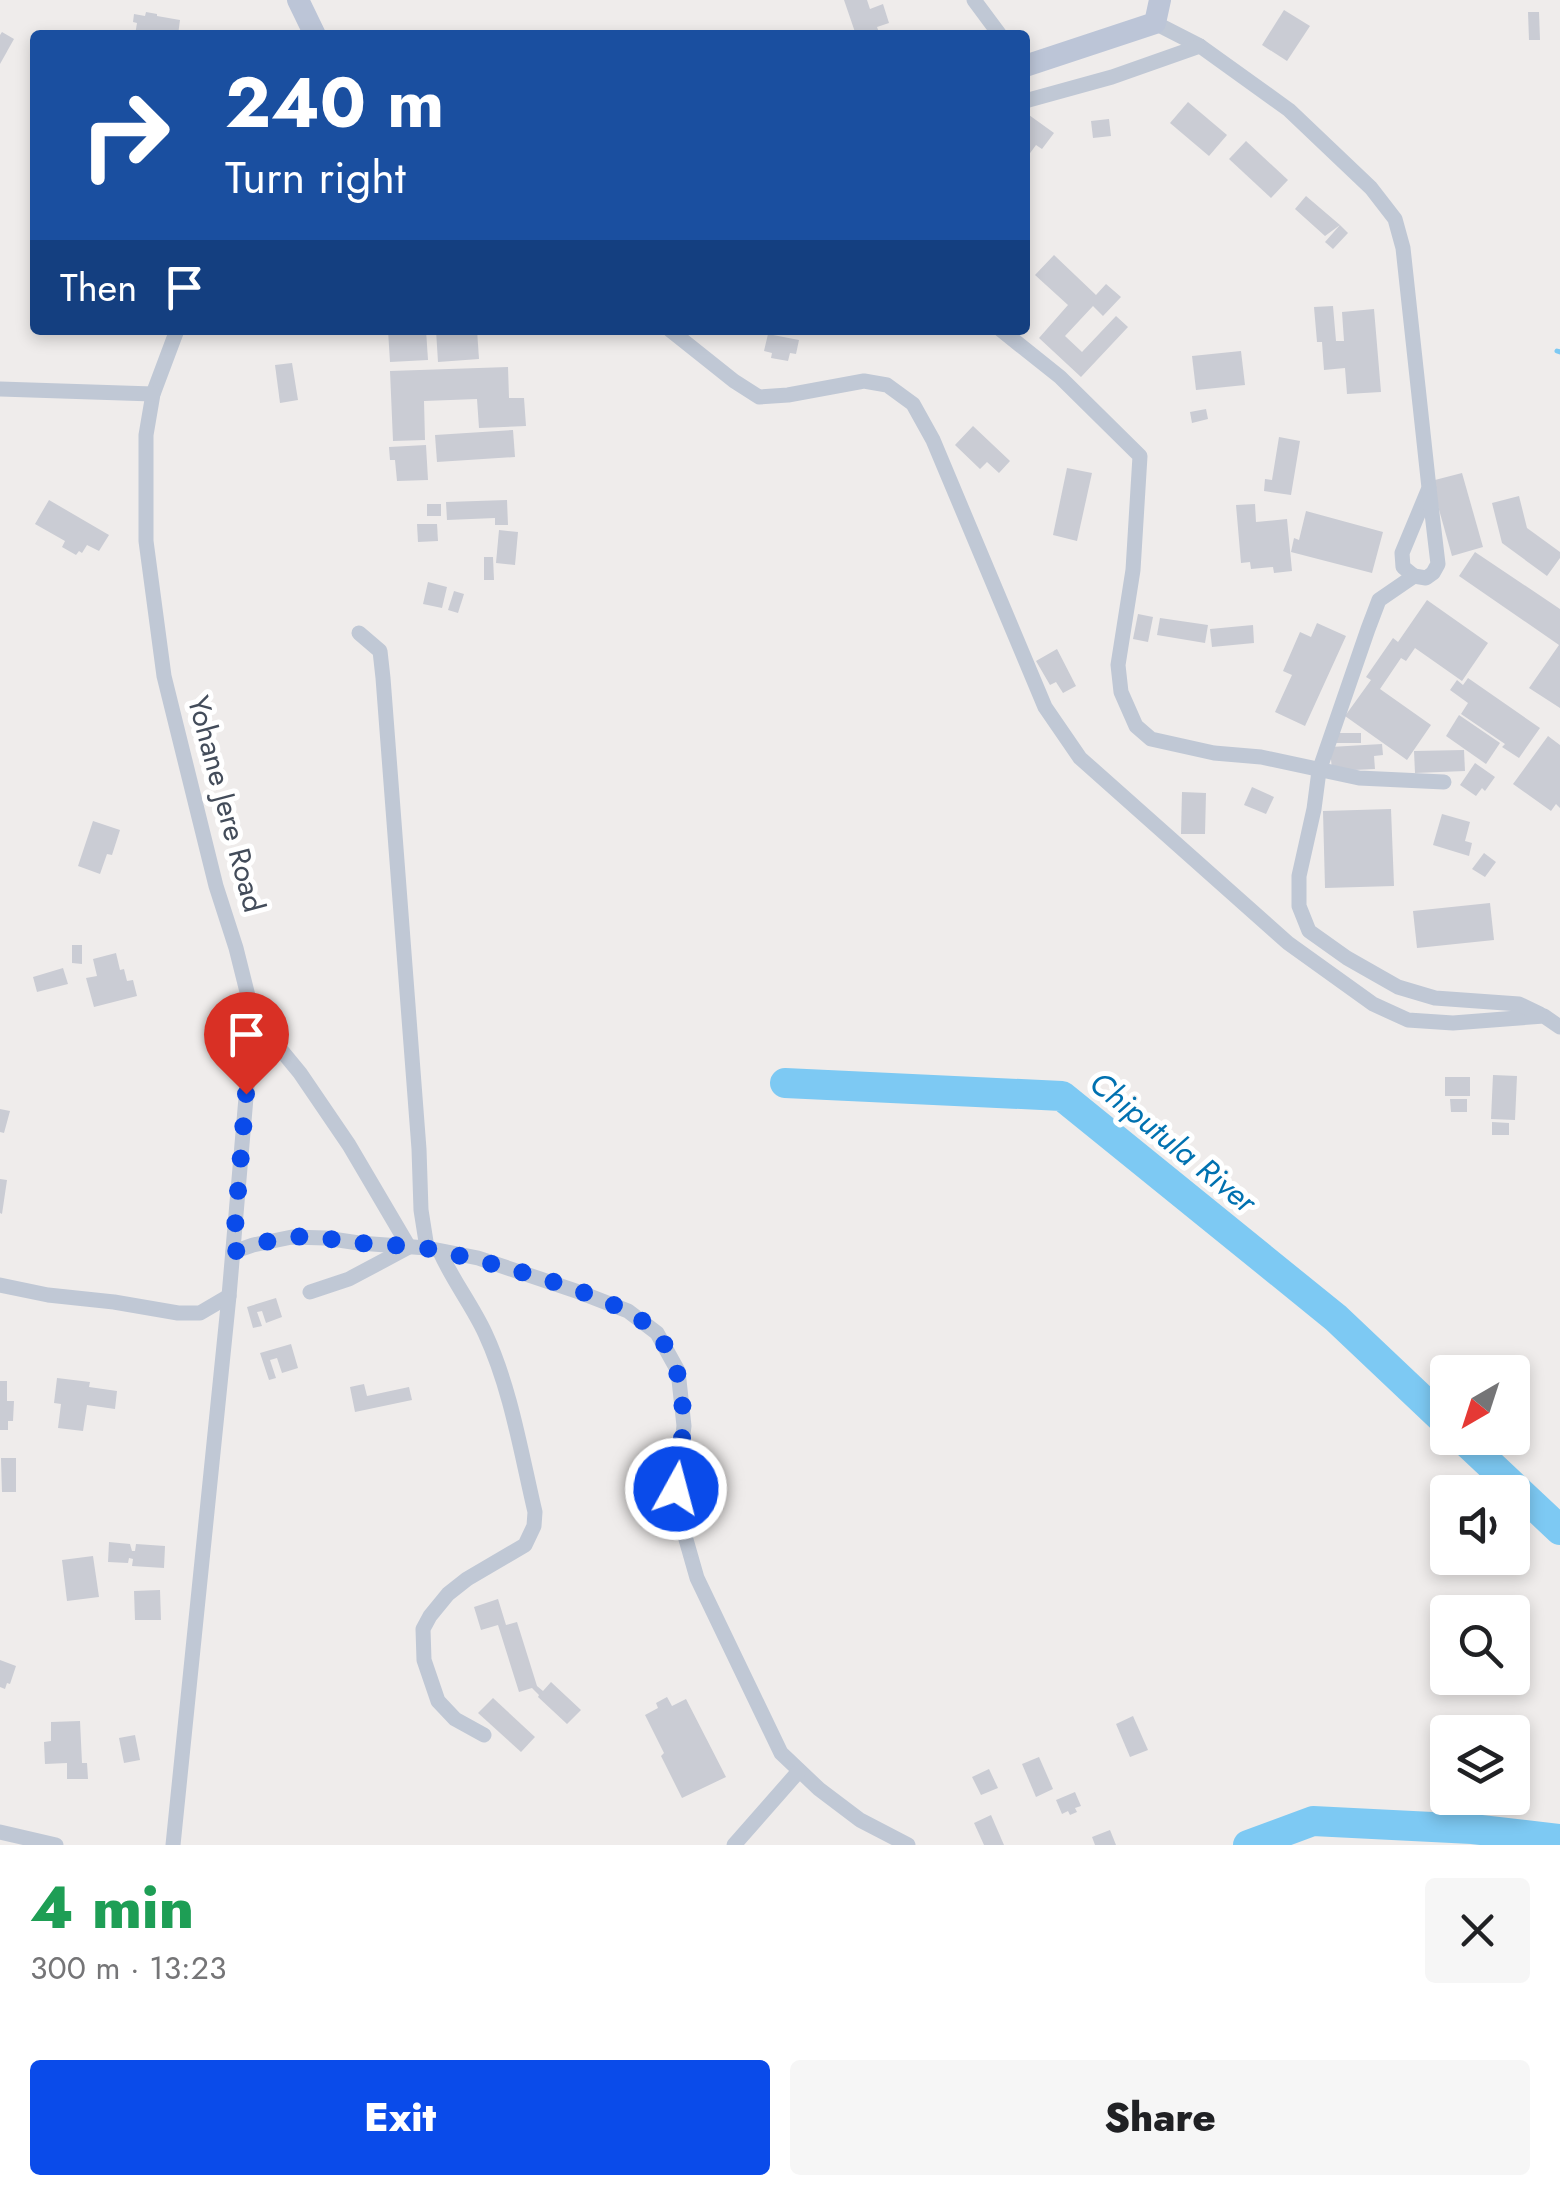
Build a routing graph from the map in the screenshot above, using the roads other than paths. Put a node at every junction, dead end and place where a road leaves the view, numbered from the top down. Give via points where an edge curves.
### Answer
1 (298, 0) edge
2 (974, 0) edge
3 (1158, 11) edge
4 (313, 30) edge
5 (996, 30) edge
6 (1200, 46) junction
7 (1030, 64) edge
8 (1030, 100) edge
9 (175, 335) edge
10 (676, 335) edge
11 (1007, 335) edge
12 (0, 389) edge
13 (153, 394) junction
14 (1429, 488) junction
15 (1414, 576) junction
16 (359, 634) dead end
17 (1319, 771) junction
18 (1444, 782) dead end
19 (252, 1016) junction
20 (1544, 1016) junction
21 (1560, 1028) edge
22 (410, 1247) junction
23 (434, 1250) junction
24 (233, 1252) junction
25 (0, 1285) edge
26 (310, 1292) dead end
27 (229, 1296) junction
28 (484, 1735) dead end
29 (799, 1771) junction
30 (0, 1832) edge
31 (56, 1845) edge
32 (173, 1845) edge
33 (734, 1845) edge
34 (908, 1845) edge

1 - 4 street
2 - 5 street
3 - 6 street
3 - 7 street
6 - 8 street
6 - 14 street via 1289,110 1394,219 1403,248
9 - 13 street, Yohane Jere Road
10 - 20 street via 759,396 864,381 887,385 913,404 1045,707 1080,758 1288,943 1373,1004 1408,1020 1453,1024
11 - 17 street via 1140,456 1134,570 1118,665 1136,726 1151,738
12 - 13 street
13 - 19 street, Yohane Jere Road via 145,444 146,541 164,676
14 - 15 street via 1402,553 1403,567
14 - 15 street via 1438,564 1426,578
15 - 17 street via 1379,600
16 - 23 street via 380,652 421,1210
17 - 18 street
17 - 20 street via 1299,876 1299,906 1310,931 1398,987 1435,998 1518,1004
19 - 22 street, Yohane Jere Road via 349,1144
19 - 24 street
20 - 21 street
22 - 23 street
22 - 24 street via 292,1237
22 - 26 street
23 - 28 street via 485,1332 535,1512 525,1545 448,1594 423,1630 424,1660 438,1701
23 - 29 street via 580,1292 628,1311 657,1333 678,1370 684,1426 676,1489 697,1578 782,1753
24 - 27 street
25 - 27 street via 178,1313 200,1313
27 - 32 street
29 - 33 street
29 - 34 street via 860,1820
30 - 31 street

